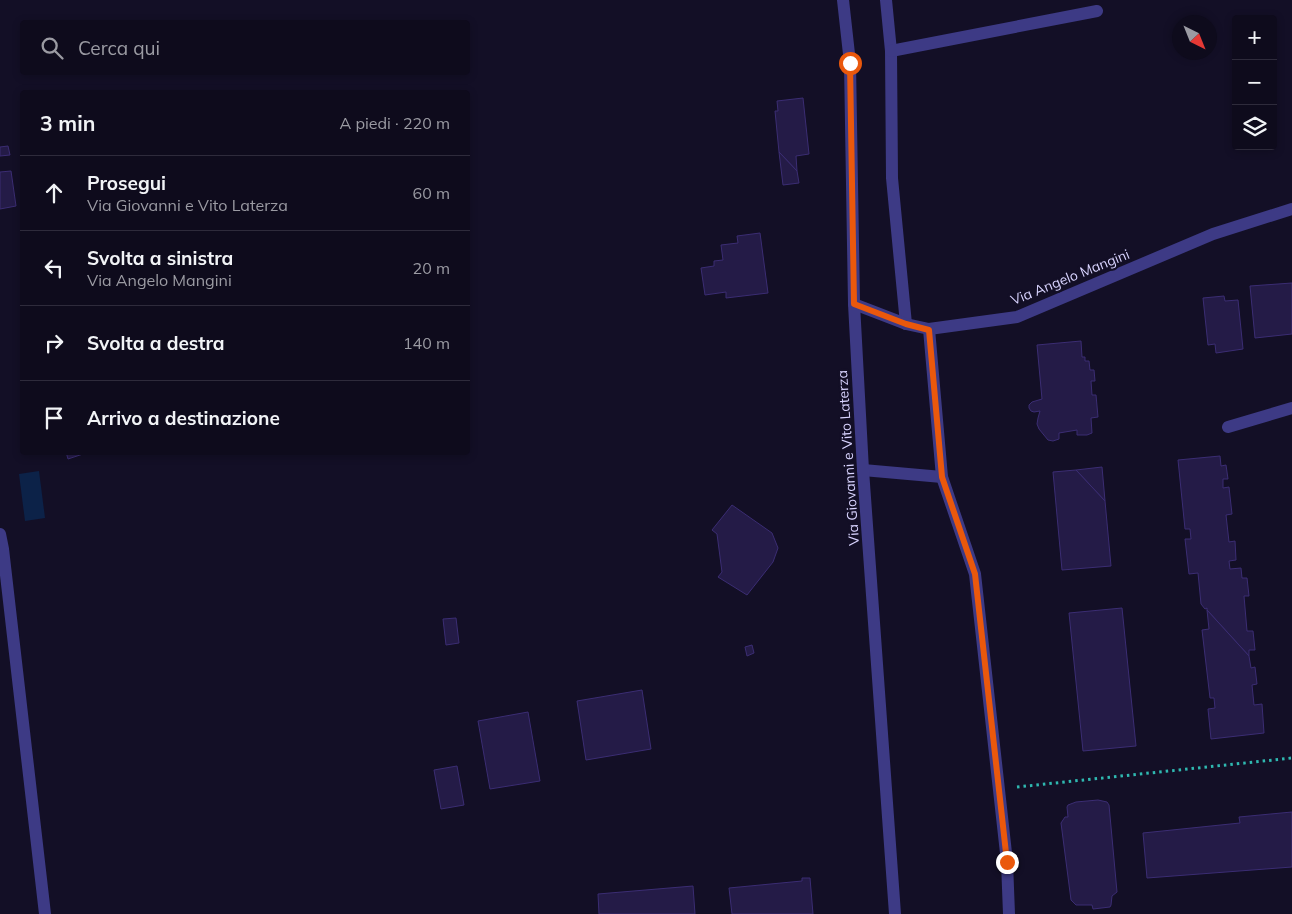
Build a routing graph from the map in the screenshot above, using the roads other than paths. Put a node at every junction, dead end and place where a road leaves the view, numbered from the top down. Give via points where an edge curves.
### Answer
1 (843, 0) edge
2 (886, 0) edge
3 (1097, 11) dead end
4 (891, 51) junction
5 (1292, 209) edge
6 (854, 304) junction
7 (906, 324) junction
8 (929, 330) junction
9 (1292, 408) edge
10 (1228, 427) dead end
11 (863, 470) junction
12 (942, 477) junction
13 (0, 534) edge
14 (45, 914) edge
15 (895, 914) edge
16 (1010, 914) edge

1 - 6 street, Via Giovanni e Vito Laterza via 850,63
2 - 4 street
3 - 4 street
4 - 7 street via 892,178
5 - 8 street, Via Angelo Mangini via 1213,234 1017,316
6 - 7 street, Via Angelo Mangini
6 - 11 street, Via Giovanni e Vito Laterza
7 - 8 street, Via Angelo Mangini
8 - 12 street
9 - 10 street
11 - 12 street
11 - 15 street, Via Giovanni e Vito Laterza
12 - 16 street via 975,574
13 - 14 street

